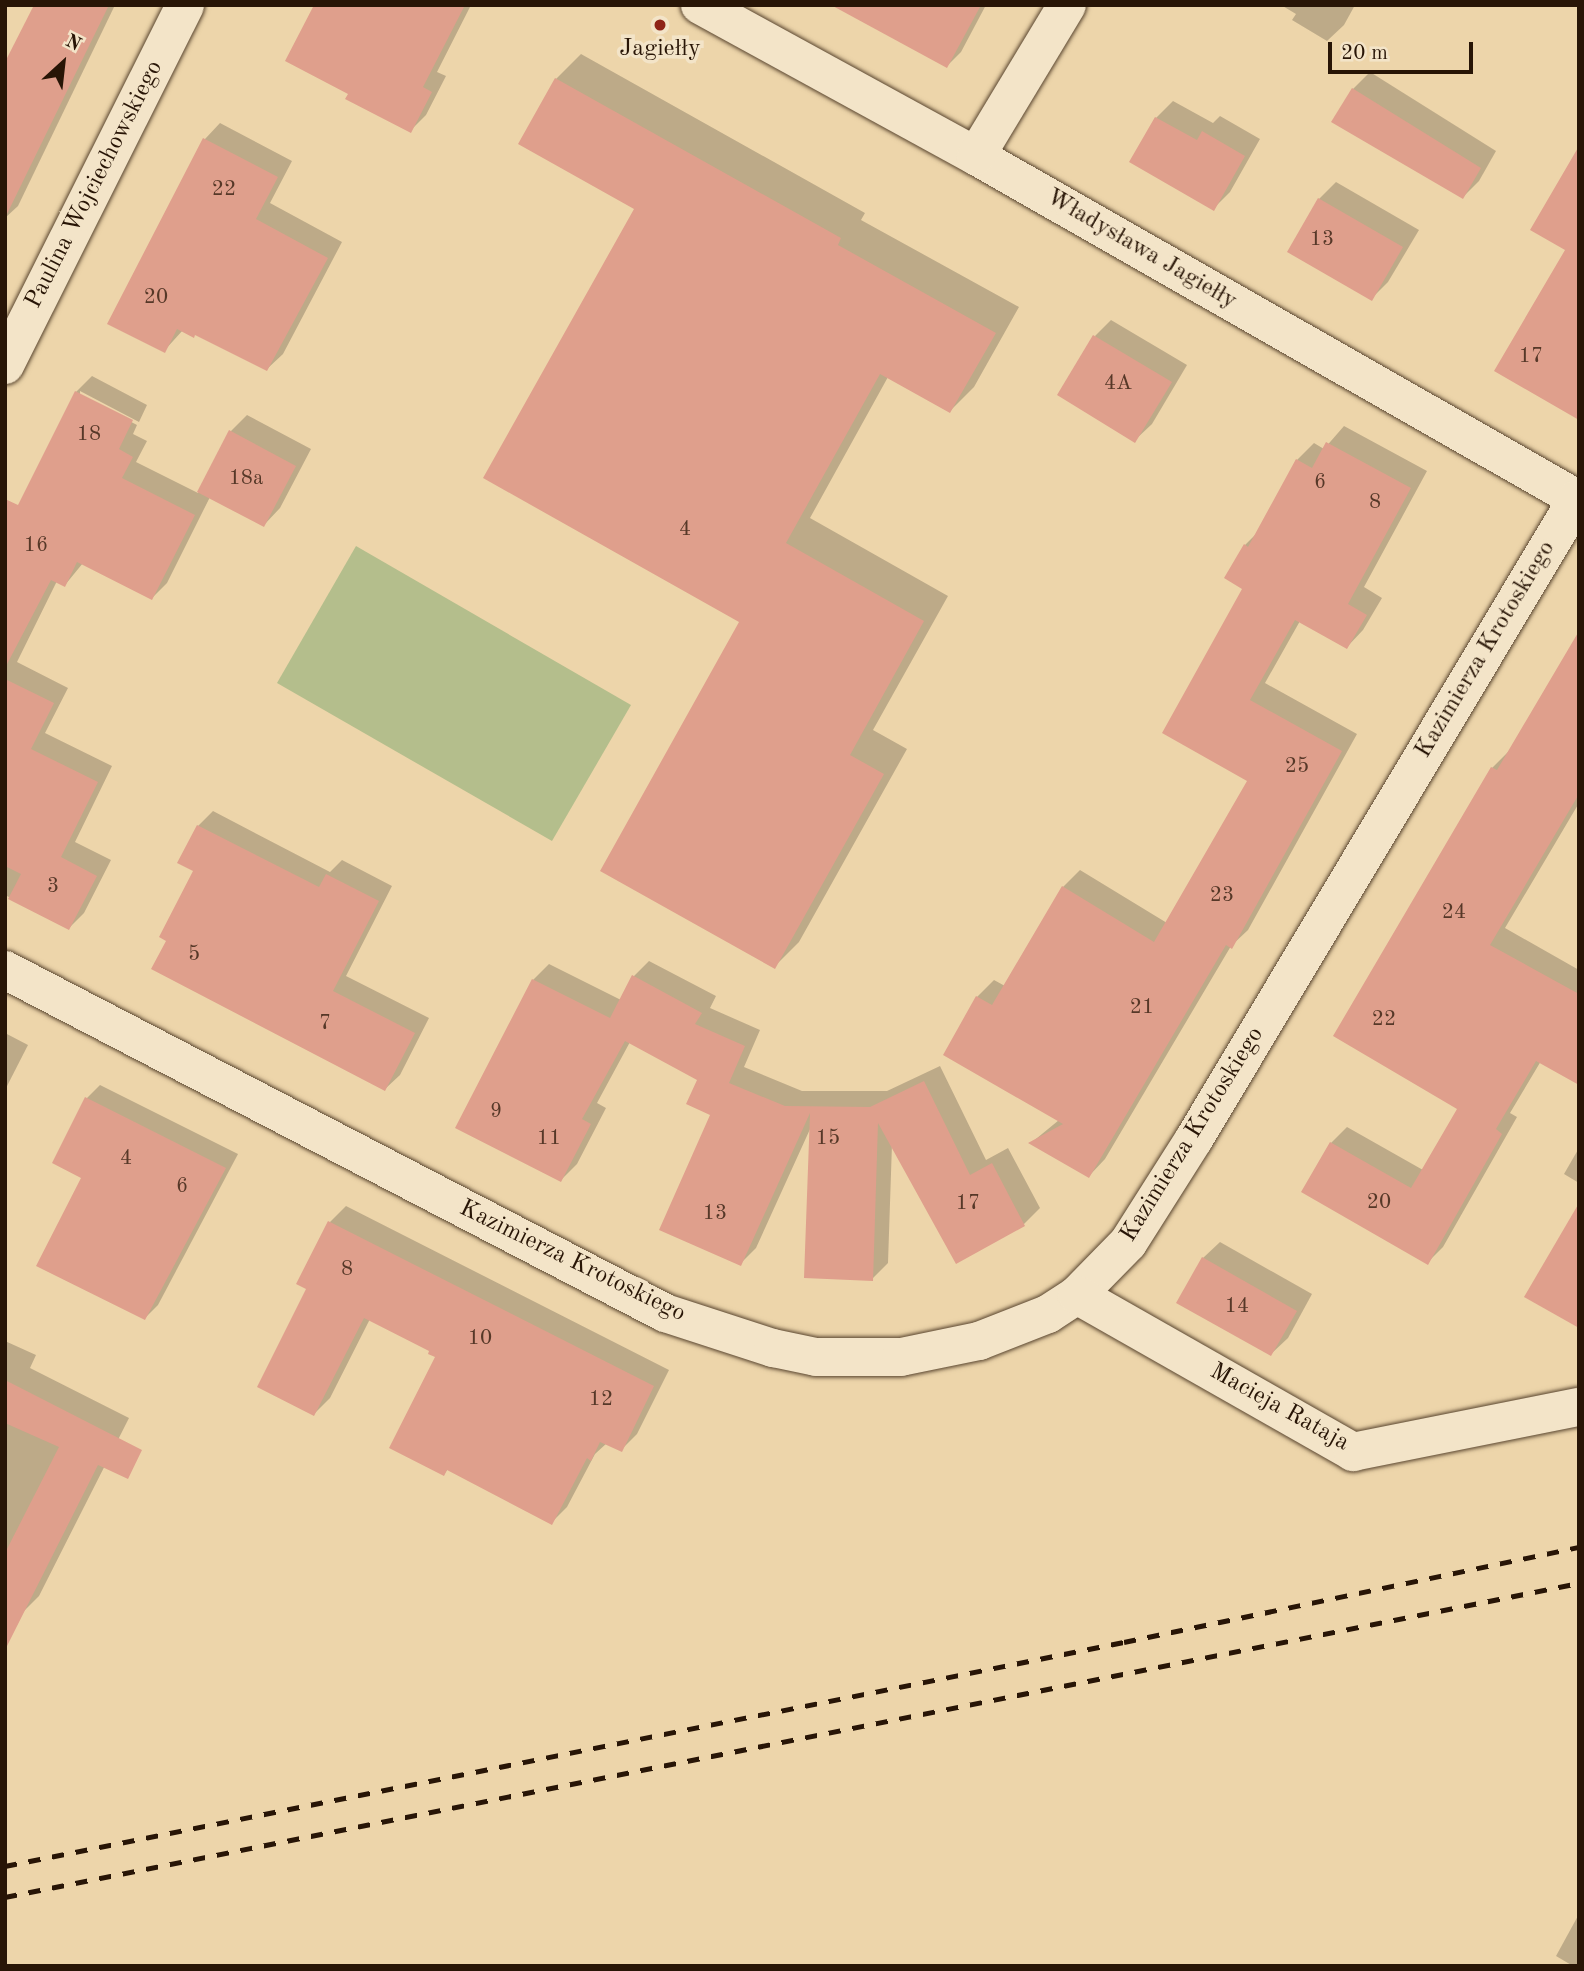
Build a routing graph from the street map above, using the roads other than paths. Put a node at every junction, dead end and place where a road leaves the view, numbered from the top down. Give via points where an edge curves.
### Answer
1 (185, 5) edge
2 (700, 5) edge
3 (1067, 5) edge
4 (976, 156) junction
5 (11, 340) edge
6 (1578, 500) edge
7 (5, 970) edge
8 (1077, 1295) junction
9 (1579, 1407) edge

1 - 5 street, Paulina Wojciechowskiego
2 - 4 street, Władysława Jagiełły
3 - 4 street
4 - 6 street, Władysława Jagiełły
6 - 8 street, Kazimierza Krotoskiego via 1180,1162 1128,1243
7 - 8 street, Kazimierza Krotoskiego via 665,1313 773,1348 816,1357 901,1357 979,1340 1048,1314
8 - 9 street, Macieja Rataja via 1353,1452

